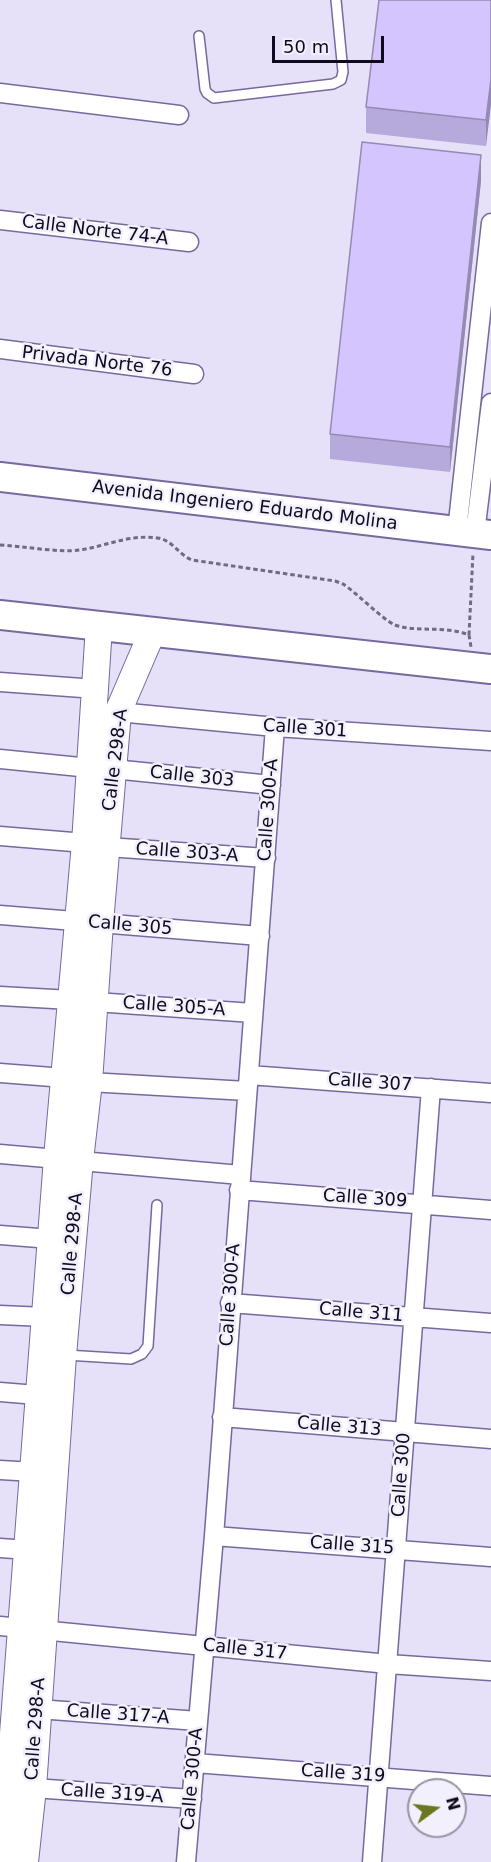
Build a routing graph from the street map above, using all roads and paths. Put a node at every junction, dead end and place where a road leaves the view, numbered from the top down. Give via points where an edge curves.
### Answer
1 (336, 0) edge
2 (199, 36) dead end
3 (0, 93) edge
4 (178, 115) dead end
5 (0, 220) edge
6 (491, 223) edge
7 (189, 242) dead end
8 (0, 349) edge
9 (194, 374) dead end
10 (491, 403) edge
11 (0, 477) edge
12 (474, 533) edge
13 (0, 545) edge
14 (0, 615) edge
15 (99, 626) junction
16 (152, 633) junction
17 (469, 635) junction
18 (480, 668) edge
19 (0, 682) edge
20 (96, 689) junction
21 (118, 712) junction
22 (275, 727) junction
23 (491, 741) edge
24 (0, 759) edge
25 (101, 769) junction
26 (271, 785) junction
27 (0, 836) edge
28 (96, 845) junction
29 (266, 858) junction
30 (0, 915) edge
31 (89, 922) junction
32 (260, 936) junction
33 (0, 996) edge
34 (83, 1001) junction
35 (253, 1013) junction
36 (0, 1073) edge
37 (77, 1080) junction
38 (248, 1083) junction
39 (431, 1088) junction
40 (491, 1093) edge
41 (0, 1154) edge
42 (69, 1159) junction
43 (240, 1182) junction
44 (421, 1203) junction
45 (157, 1205) dead end
46 (491, 1210) edge
47 (0, 1235) edge
48 (51, 1239) junction
49 (230, 1303) junction
50 (0, 1314) edge
51 (45, 1317) junction
52 (414, 1318) junction
53 (491, 1323) edge
54 (63, 1355) junction
55 (0, 1392) edge
56 (50, 1396) junction
57 (222, 1417) junction
58 (404, 1432) junction
59 (491, 1439) edge
60 (0, 1470) edge
61 (34, 1472) junction
62 (214, 1536) junction
63 (0, 1548) edge
64 (28, 1550) junction
65 (397, 1550) junction
66 (491, 1557) edge
67 (21, 1628) edge
68 (203, 1646) junction
69 (388, 1665) junction
70 (491, 1671) edge
71 (18, 1708) edge
72 (198, 1721) junction
73 (195, 1763) junction
74 (378, 1777) junction
75 (14, 1786) edge
76 (491, 1786) edge
77 (192, 1799) junction
78 (2, 1862) edge
79 (25, 1862) edge
80 (186, 1862) edge
81 (372, 1862) edge

1 - 2 lane via 343,72 333,84 213,99 205,89
3 - 4 street
5 - 7 street, Calle Norte 74-A
6 - 12 street
8 - 9 street, Privada Norte 76
10 - 12 street
11 - 12 main road, Avenida Ingeniero Eduardo Molina
12 - 17 path
13 - 17 path via 74,550 138,537 160,538 192,560 344,584 392,624
14 - 15 main road
15 - 16 main road
15 - 20 street, Calle 298-A
16 - 18 main road
16 - 21 street, Calle 298-A
17 - 18 path
19 - 20 street
20 - 25 street, Calle 298-A
21 - 22 street, Calle 301
21 - 25 street, Calle 298-A
22 - 23 street, Calle 301
22 - 26 street, Calle 300-A
24 - 25 street, Calle 303
25 - 26 street, Calle 303
25 - 28 street, Calle 298-A
26 - 29 street, Calle 300-A
27 - 28 street, Calle 303-A
28 - 29 street, Calle 303-A
28 - 31 street, Calle 298-A
29 - 32 street, Calle 300-A
30 - 31 street, Calle 305
31 - 32 street, Calle 305
31 - 34 street, Calle 298-A
32 - 35 street, Calle 300-A
33 - 34 street, Calle 305-A
34 - 35 street, Calle 305-A
34 - 37 street, Calle 298-A
35 - 38 street, Calle 300-A
36 - 37 street, Calle 307
37 - 38 street, Calle 307
37 - 42 street, Calle 298-A
38 - 39 street, Calle 307
38 - 43 street, Calle 300-A
39 - 40 street, Calle 307
39 - 44 street, Calle 300
41 - 42 street, Calle 309
42 - 43 street, Calle 309
42 - 48 street, Calle 298-A
42 - 54 street, Calle 298-A
43 - 44 street, Calle 309
43 - 49 street, Calle 300-A
44 - 46 street, Calle 309
44 - 52 street, Calle 300
45 - 54 lane via 148,1346 130,1359
47 - 48 street
48 - 51 street, Calle 298-A
49 - 52 street, Calle 311
49 - 57 street, Calle 300-A
50 - 51 street
51 - 56 street, Calle 298-A
52 - 53 street, Calle 311
52 - 58 street, Calle 300
54 - 56 street, Calle 298-A
55 - 56 street
56 - 61 street, Calle 298-A
56 - 67 street, Calle 298-A
57 - 58 street, Calle 313
57 - 62 street, Calle 300-A
58 - 59 street, Calle 313
58 - 65 street, Calle 300
60 - 61 street
61 - 64 street, Calle 298-A
62 - 65 street, Calle 315
62 - 68 street, Calle 300-A
63 - 64 street
64 - 67 street, Calle 298-A
65 - 66 street, Calle 315
65 - 69 street, Calle 300
67 - 68 street, Calle 317
67 - 71 street, Calle 298-A
68 - 69 street, Calle 317
68 - 72 street, Calle 300-A
69 - 70 street, Calle 317
69 - 74 street, Calle 300
71 - 72 street, Calle 317-A
71 - 75 street, Calle 298-A
72 - 73 street, Calle 300-A
73 - 74 street, Calle 319
73 - 77 street, Calle 300-A
74 - 76 street, Calle 319
74 - 81 street, Calle 300
75 - 77 street, Calle 319-A
75 - 78 street, Calle 298-A
75 - 79 street, Calle 298-A
77 - 80 street, Calle 300-A

